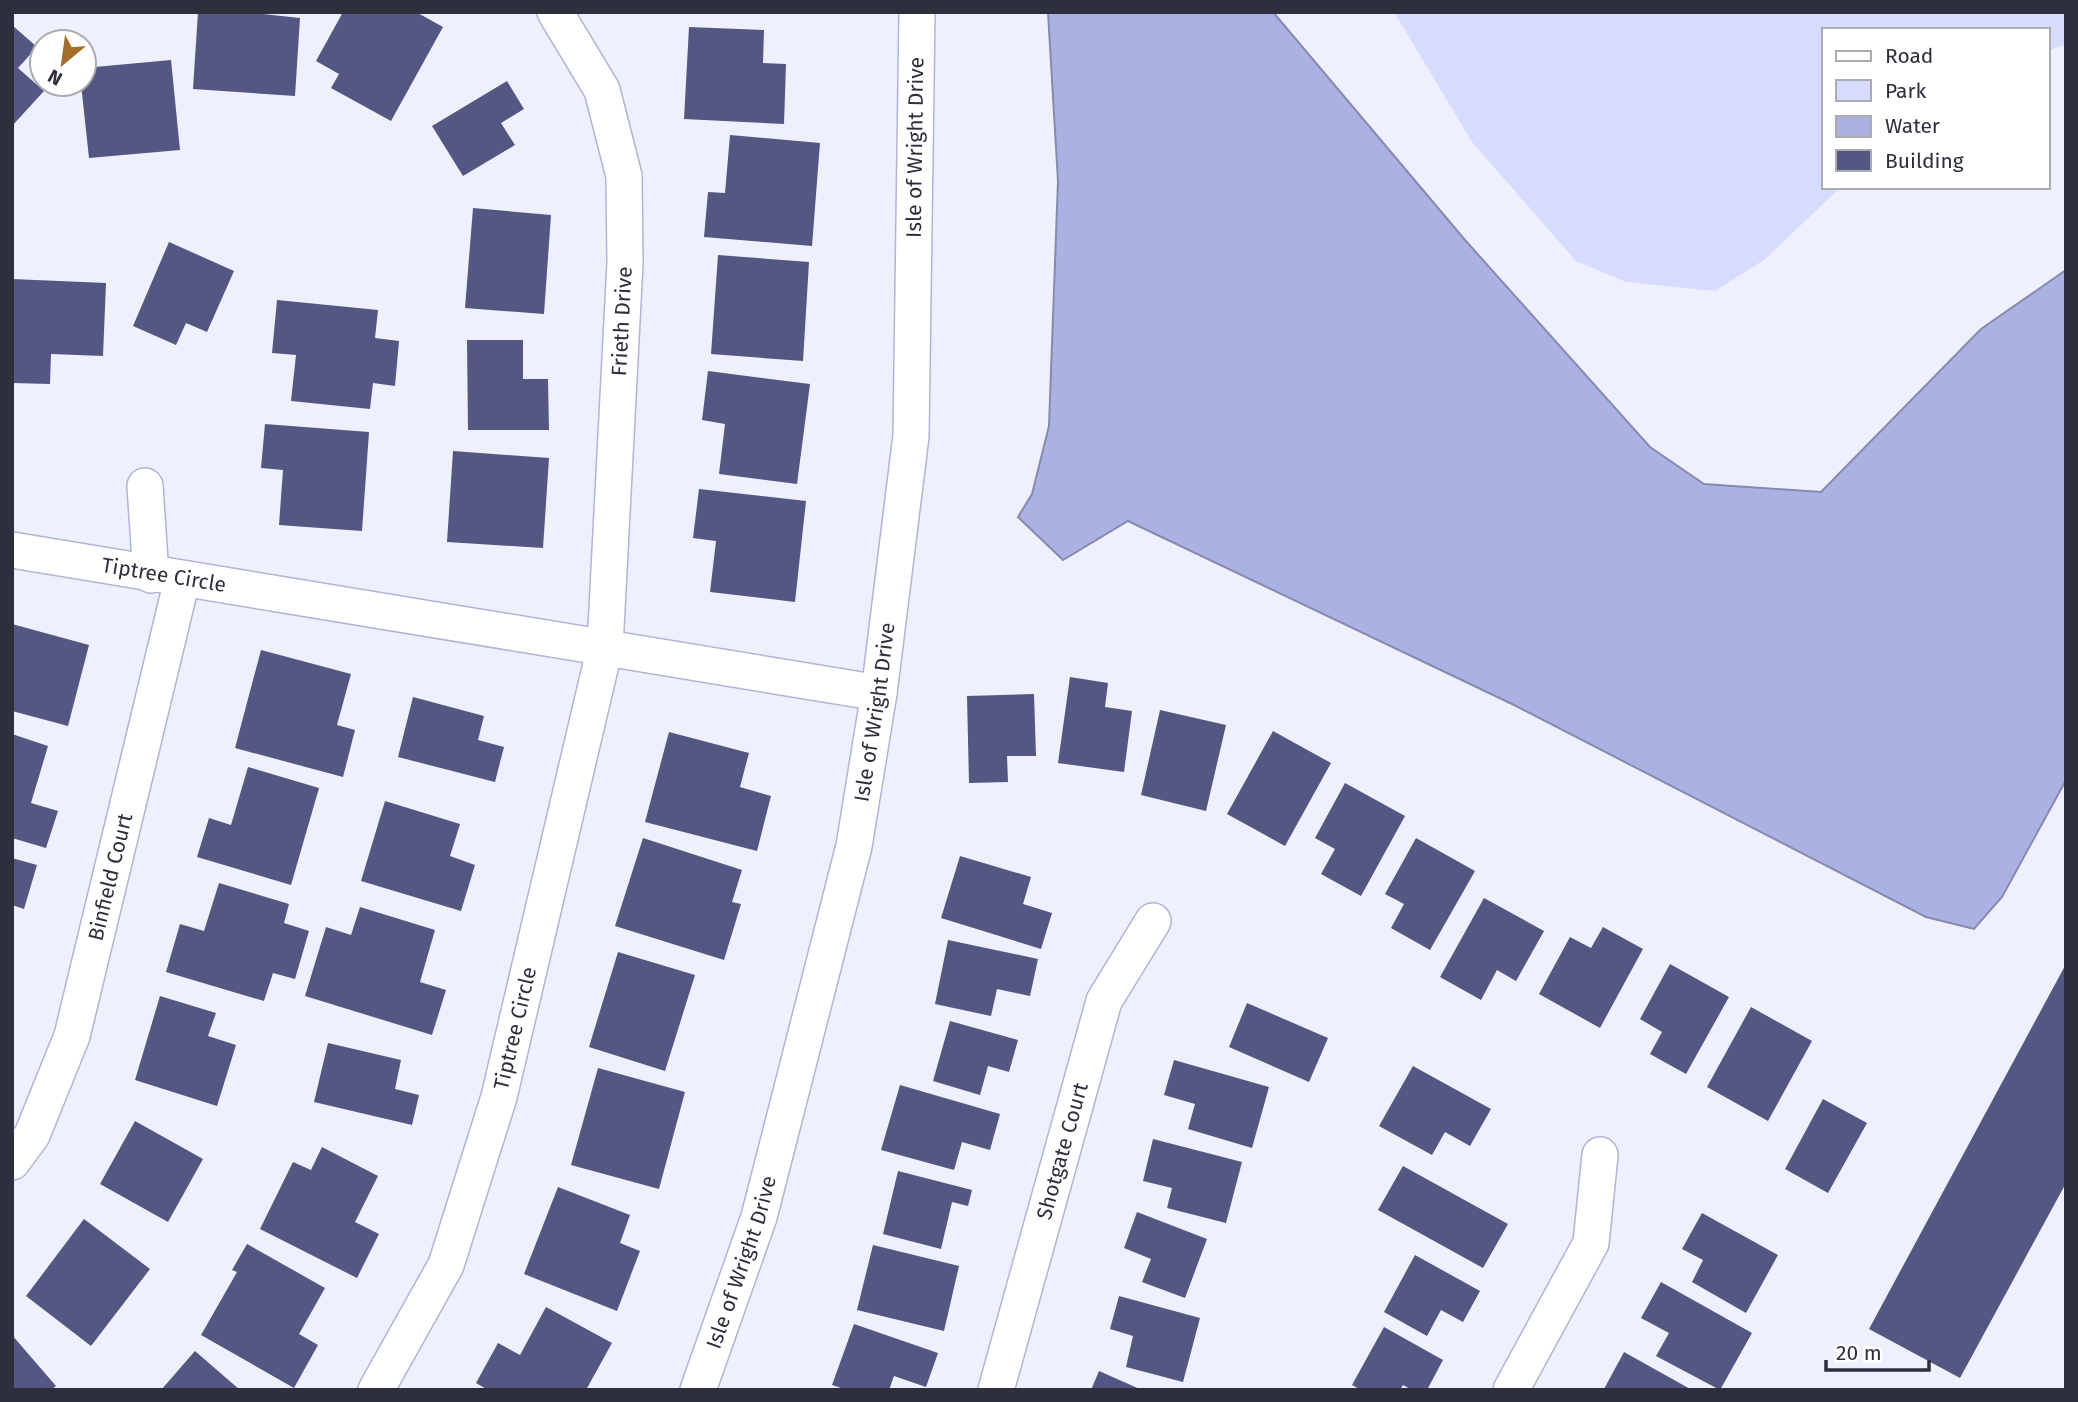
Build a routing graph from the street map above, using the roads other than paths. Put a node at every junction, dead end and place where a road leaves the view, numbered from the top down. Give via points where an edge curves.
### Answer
1 (555, 12) edge
2 (917, 12) edge
3 (145, 486) dead end
4 (12, 551) edge
5 (167, 577) junction
6 (605, 647) junction
7 (879, 693) junction
8 (1153, 921) dead end
9 (1600, 1156) dead end
10 (12, 1162) edge
11 (376, 1390) edge
12 (698, 1390) edge
13 (996, 1390) edge
14 (1511, 1390) edge

1 - 6 street, Frieth Drive via 601,90 624,176 625,263
2 - 7 street, Isle of Wright Drive via 911,436
3 - 5 street, Binfield Court
4 - 5 street, Tiptree Circle
5 - 6 street, Tiptree Circle
5 - 10 street, Binfield Court via 72,1036 32,1135
6 - 7 street, Tiptree Circle
6 - 11 street, Tiptree Circle via 499,1097 446,1265
7 - 12 street, Isle of Wright Drive via 854,846 759,1217
8 - 13 street, Shotgate Court via 1104,1001
9 - 14 street via 1591,1243

